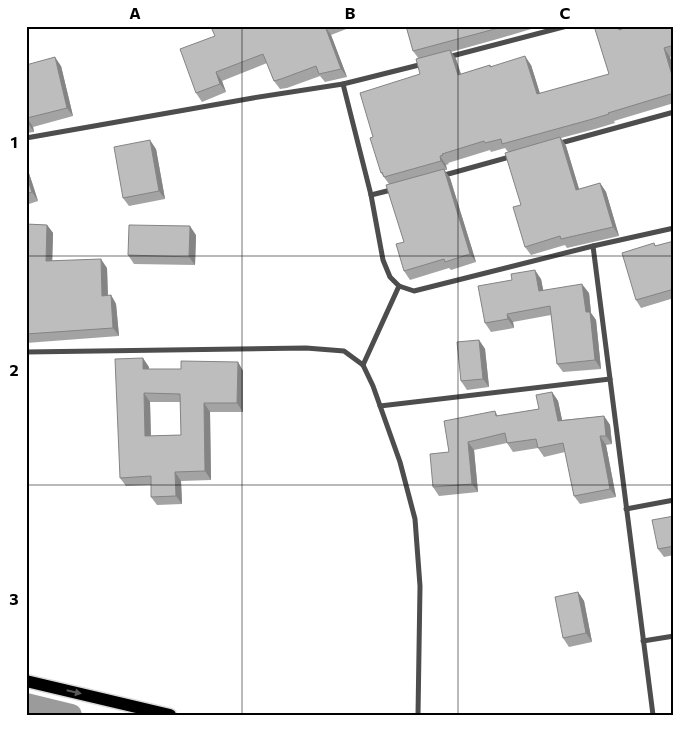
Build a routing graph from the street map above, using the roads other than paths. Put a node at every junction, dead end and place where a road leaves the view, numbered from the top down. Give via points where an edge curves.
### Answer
1 (567, 26) edge
2 (446, 58) edge
3 (427, 63) edge
4 (343, 84) junction
5 (674, 112) edge
6 (26, 138) edge
7 (551, 146) edge
8 (522, 154) edge
9 (437, 177) edge
10 (399, 188) edge
11 (371, 196) junction
12 (674, 228) edge
13 (593, 246) junction
14 (399, 286) junction
15 (26, 352) edge
16 (363, 366) junction
17 (610, 379) junction
18 (380, 406) junction
19 (674, 500) edge
20 (626, 509) junction
21 (674, 636) edge
22 (643, 641) junction
23 (26, 681) edge
24 (170, 715) edge
25 (418, 715) edge
26 (653, 715) edge

1 - 2 street
3 - 4 street
4 - 6 street
4 - 11 street
5 - 7 street
8 - 9 street
10 - 11 street
11 - 14 street via 383,260 390,277
12 - 13 street
13 - 14 street via 414,292
13 - 17 street
14 - 16 street
15 - 16 street via 306,348 344,351
16 - 18 street
17 - 18 street
17 - 20 street
18 - 25 street via 400,462 415,519 420,586
19 - 20 street
20 - 22 street
21 - 22 street
22 - 26 street
23 -> 24 main road

